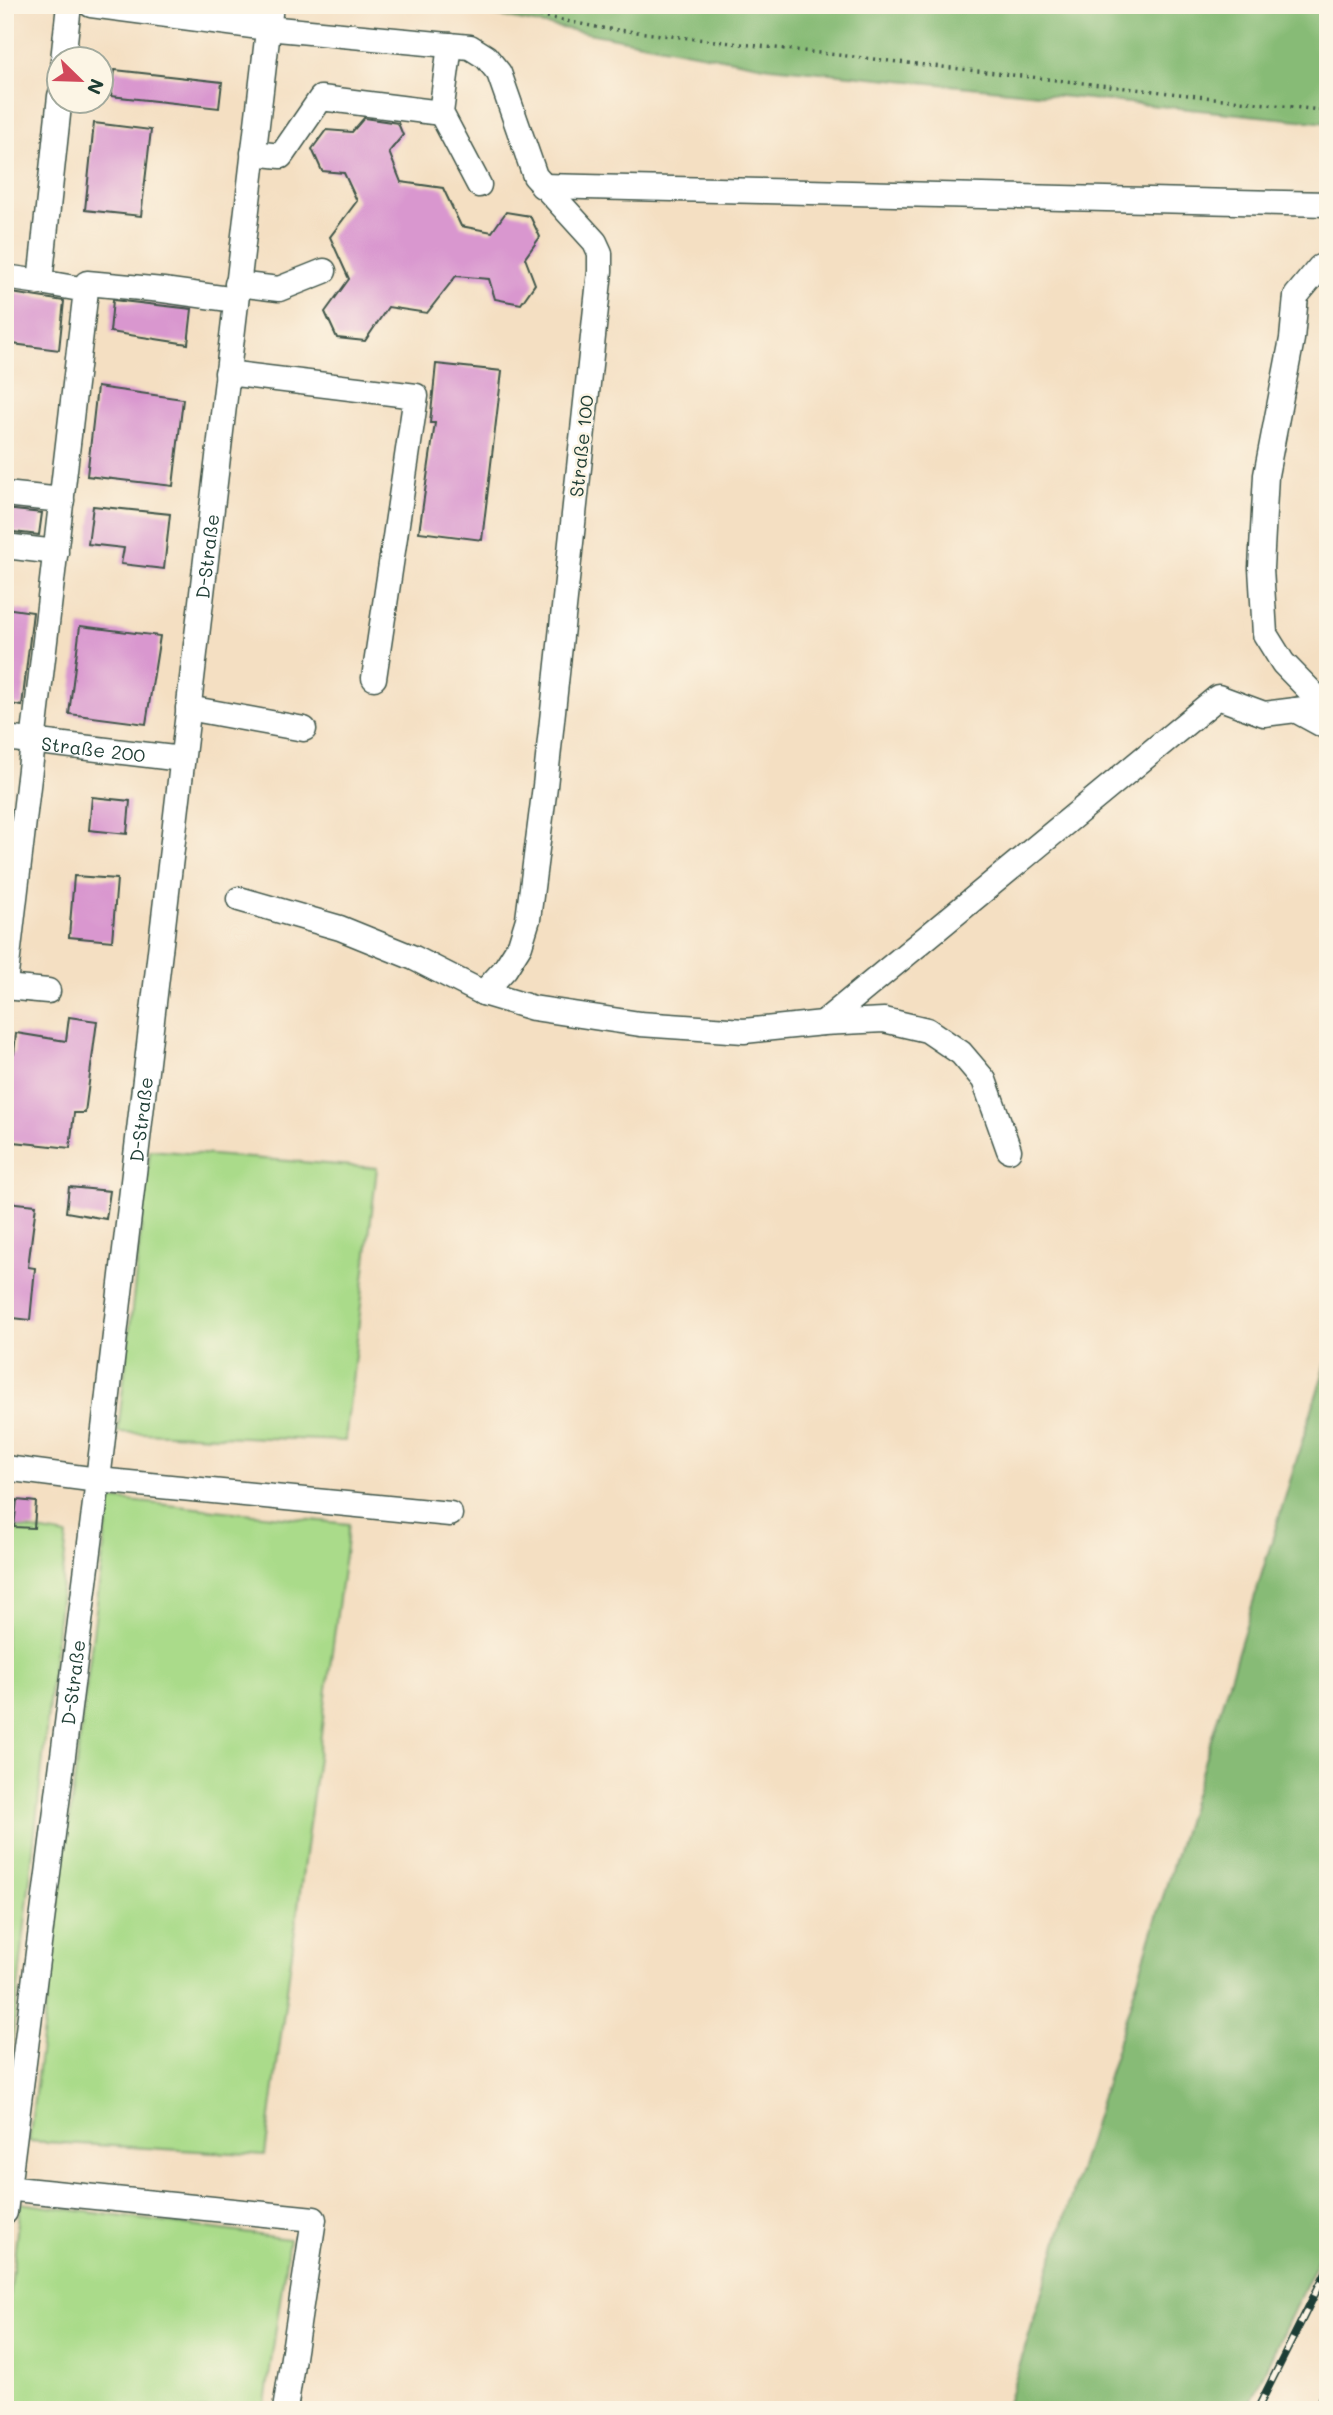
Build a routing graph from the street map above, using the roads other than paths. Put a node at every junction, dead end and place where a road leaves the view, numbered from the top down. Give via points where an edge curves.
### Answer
1 (69, 5) edge
2 (91, 5) edge
3 (117, 7) edge
4 (269, 16) edge
5 (450, 45) junction
6 (65, 46) edge
7 (441, 113) junction
8 (58, 116) edge
9 (253, 153) junction
10 (479, 186) dead end
11 (542, 186) junction
12 (1328, 204) edge
13 (1328, 265) edge
14 (324, 271) dead end
15 (5, 277) edge
16 (40, 282) junction
17 (86, 290) junction
18 (237, 292) junction
19 (227, 373) junction
20 (5, 494) edge
21 (62, 500) junction
22 (5, 546) edge
23 (56, 552) junction
24 (374, 678) dead end
25 (188, 708) junction
26 (1327, 713) edge
27 (304, 729) dead end
28 (5, 738) edge
29 (34, 741) junction
30 (182, 759) junction
31 (239, 899) dead end
32 (5, 985) edge
33 (48, 992) dead end
34 (483, 993) junction
35 (823, 1023) junction
36 (1009, 1150) dead end
37 (5, 1468) edge
38 (97, 1480) junction
39 (450, 1514) dead end
40 (6, 2196) edge
41 (285, 2410) edge

1 - 6 lane
2 - 3 lane, Straße 100
3 - 4 lane, Straße 100
4 - 5 lane, Straße 100
4 - 9 lane, D-Straße
5 - 7 lane
5 - 11 lane, Straße 100 via 470,47 499,72
7 - 9 lane via 321,98 281,156
7 - 10 lane
8 - 16 lane
9 - 18 lane, D-Straße
11 - 12 lane
11 - 34 lane, Straße 100 via 595,242 600,271 528,919 520,945
13 - 26 lane via 1320,267 1296,296 1266,475 1261,568 1265,634 1283,663
14 - 18 lane via 279,289
15 - 16 lane
16 - 17 lane
17 - 18 lane via 87,283
17 - 21 lane
18 - 19 lane, D-Straße
19 - 24 lane via 416,396
19 - 25 lane, D-Straße
20 - 21 lane
21 - 23 lane
22 - 23 lane
23 - 29 lane
25 - 27 lane
25 - 30 lane, D-Straße
26 - 35 lane via 1295,710 1264,714 1218,697
28 - 29 lane, Straße 200
29 - 30 lane, Straße 200
29 - 32 lane
30 - 38 lane, D-Straße
31 - 34 lane via 340,928
32 - 33 lane
34 - 35 lane via 533,1008 640,1024 744,1031
35 - 36 lane via 884,1020 927,1030 961,1053 984,1080
37 - 38 lane
38 - 39 lane
38 - 40 lane, D-Straße
40 - 41 lane via 314,2219

